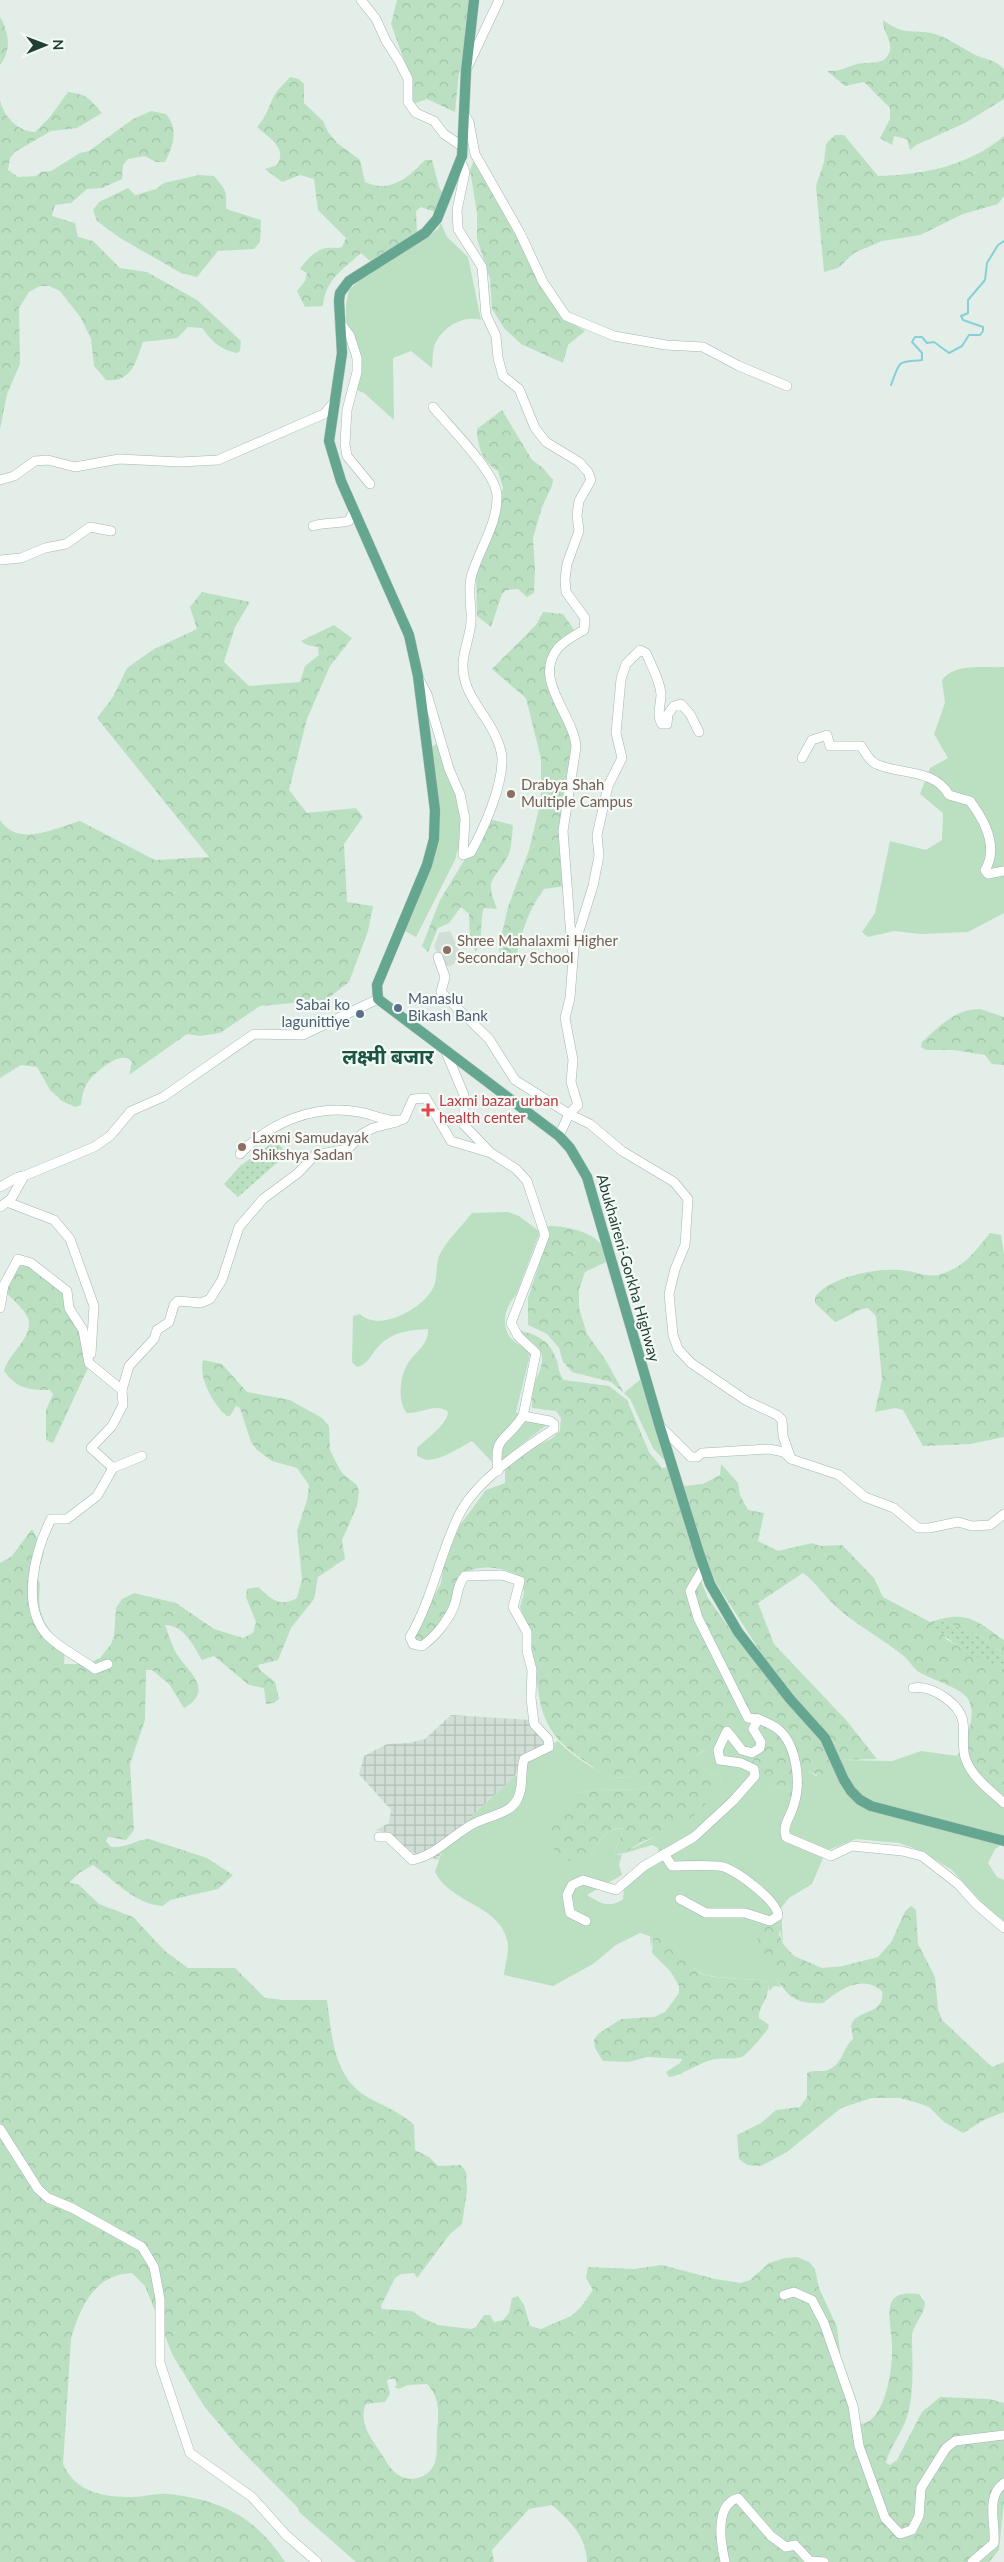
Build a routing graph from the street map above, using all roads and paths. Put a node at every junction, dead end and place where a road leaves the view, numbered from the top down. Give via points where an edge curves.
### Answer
1 (361, 0) edge
2 (474, 0) edge
3 (500, 0) edge
4 (466, 71) junction
5 (464, 114) junction
6 (463, 147) junction
7 (461, 162) junction
8 (339, 321) junction
9 (787, 386) dead end
10 (336, 400) junction
11 (433, 407) dead end
12 (0, 480) edge
13 (370, 484) dead end
14 (354, 510) junction
15 (313, 526) dead end
16 (111, 531) dead end
17 (0, 560) edge
18 (418, 676) junction
19 (699, 732) dead end
20 (802, 758) dead end
21 (1004, 871) edge
22 (573, 956) junction
23 (438, 957) dead end
24 (378, 999) junction
25 (446, 1052) junction
26 (570, 1114) junction
27 (397, 1122) junction
28 (559, 1136) junction
29 (491, 1153) junction
30 (240, 1154) dead end
31 (24, 1176) junction
32 (0, 1187) edge
33 (3, 1204) edge
34 (0, 1308) edge
35 (89, 1363) junction
36 (122, 1390) junction
37 (523, 1416) junction
38 (659, 1424) junction
39 (142, 1456) dead end
40 (791, 1459) junction
41 (113, 1468) junction
42 (498, 1471) junction
43 (1004, 1514) edge
44 (704, 1567) junction
45 (108, 1664) dead end
46 (913, 1688) dead end
47 (758, 1719) junction
48 (1004, 1803) edge
49 (379, 1837) dead end
50 (1004, 1840) edge
51 (664, 1854) junction
52 (680, 1899) dead end
53 (586, 1921) dead end
54 (1004, 1928) edge
55 (0, 2129) edge
56 (784, 2295) dead end
57 (1004, 2435) edge
58 (1004, 2483) edge
59 (317, 2562) edge
60 (725, 2562) edge
61 (824, 2562) edge
62 (972, 2562) edge

1 - 6 street via 400,60 408,79 408,102 416,113 434,121 444,134
2 - 4 main road
3 - 4 street
4 - 5 main road
5 - 6 main road
5 - 9 street via 469,122 475,154 520,233 543,282 566,316 614,336 666,345 703,347
6 - 7 main road
7 - 8 main road via 437,220 425,234 344,286 339,301
7 - 22 street via 465,172 459,194 458,229 482,266 486,315 496,336 503,376 519,390 535,428 546,442 579,462 591,480 579,501 576,515 579,531 565,578 566,592 585,618 584,630 558,648 549,668 552,689 576,734 563,831
8 - 10 main road via 342,353
8 - 13 street via 350,336 357,358 357,372 347,410 347,456
10 - 12 street via 324,414 218,460 119,459 75,466 48,460 35,461 14,476
10 - 14 main road via 330,448
11 - 18 street via 486,470 497,495 492,521 471,574 471,622 463,664 467,689 490,725 502,760 494,799 482,832 471,852 463,855 465,820 460,794
14 - 15 street via 349,521
14 - 18 main road via 405,621
16 - 17 street via 90,528 66,544 21,558
18 - 24 main road via 435,810 434,839 416,893 377,985
19 - 22 street via 681,704 674,706 668,714 667,724 658,719 661,691 646,653 640,650 626,664 621,679 616,734 622,758 608,786 597,835 599,856 593,886
20 - 21 street via 812,740 827,735 830,746 861,746 875,764 924,775 944,785 949,795 970,801 985,826 992,853 985,870 988,874
22 - 26 street via 565,1018 573,1060 571,1082 578,1105
23 - 26 street via 445,977 441,992 489,1039 515,1080
24 - 25 main road, Abukhaireni-Gorkha Highway
24 - 31 street via 303,1034 254,1034 163,1097 131,1111 110,1136 94,1147
25 - 28 main road, Abukhaireni-Gorkha Highway
25 - 29 street via 464,1095 464,1125
26 - 28 street
26 - 40 street via 590,1124 622,1151 674,1182 688,1200 685,1245 669,1294 670,1318 678,1349 691,1362 747,1401 777,1414 782,1420 783,1436
27 - 29 street via 404,1119 413,1099 426,1098 451,1141
27 - 30 street via 359,1112 328,1109 286,1122 252,1142
27 - 36 street via 362,1134 348,1149 315,1155 263,1199 239,1227 216,1292 201,1303 178,1301 174,1305 169,1322 157,1330 154,1339 129,1366
28 - 38 main road, Abukhaireni-Gorkha Highway via 587,1176
29 - 37 street via 516,1169 527,1181 545,1235 511,1322 518,1336 536,1352
31 - 32 street
31 - 33 street via 11,1199
33 - 35 street via 54,1220 70,1239 94,1306
34 - 35 street via 4,1285 18,1259 31,1262 67,1291 69,1308 84,1330
35 - 36 street
36 - 41 street via 123,1405 112,1426 91,1448
37 - 42 street via 516,1428 498,1443
37 - 42 street via 550,1421 554,1429 517,1452
38 - 40 street via 691,1457 702,1453 769,1449 784,1452
38 - 44 main road, Abukhaireni-Gorkha Highway
39 - 41 street
40 - 43 street via 839,1475 865,1496 894,1508 918,1528 958,1522 972,1526 990,1525
41 - 45 street via 97,1496 67,1519 51,1520 41,1540 32,1588 37,1622 48,1636 95,1669
42 - 49 street via 461,1512 410,1637 413,1644 422,1646 432,1639 454,1607 465,1576 502,1575 520,1581 513,1607 527,1632 534,1724 548,1739 549,1747 524,1759 520,1771 521,1793 516,1803 503,1812 476,1822 426,1857 412,1860 388,1838
44 - 47 street via 690,1591 698,1618 748,1718
44 - 50 main road, Abukhaireni-Gorkha Highway via 710,1584 738,1632 825,1738 844,1780 860,1800 871,1806
46 - 48 street via 926,1686 956,1708 963,1721 964,1758 970,1769
47 - 51 street via 753,1729 760,1748 752,1753 742,1750 727,1731 718,1750 720,1760 741,1763 754,1769 755,1776 694,1837
47 - 54 street via 780,1730 790,1746 798,1780 794,1804 784,1829 786,1837 831,1856 852,1846 922,1856 958,1884
51 - 52 street via 672,1866 724,1867 766,1894 778,1916 770,1921 745,1913 706,1913
51 - 53 street via 627,1878 616,1890 583,1880 572,1885 567,1895 570,1913
55 - 59 street via 33,2183 48,2198 142,2247 154,2267 160,2299 160,2363 190,2453 252,2497 286,2535
56 - 57 street via 794,2292 812,2300 824,2323 853,2406 859,2446 885,2518 900,2534 912,2530 920,2516 921,2488 946,2448 955,2441
58 - 62 street via 996,2489 993,2500 994,2543
60 - 61 street via 721,2525 725,2508 731,2500 738,2498 771,2536 786,2547 795,2545 810,2561

